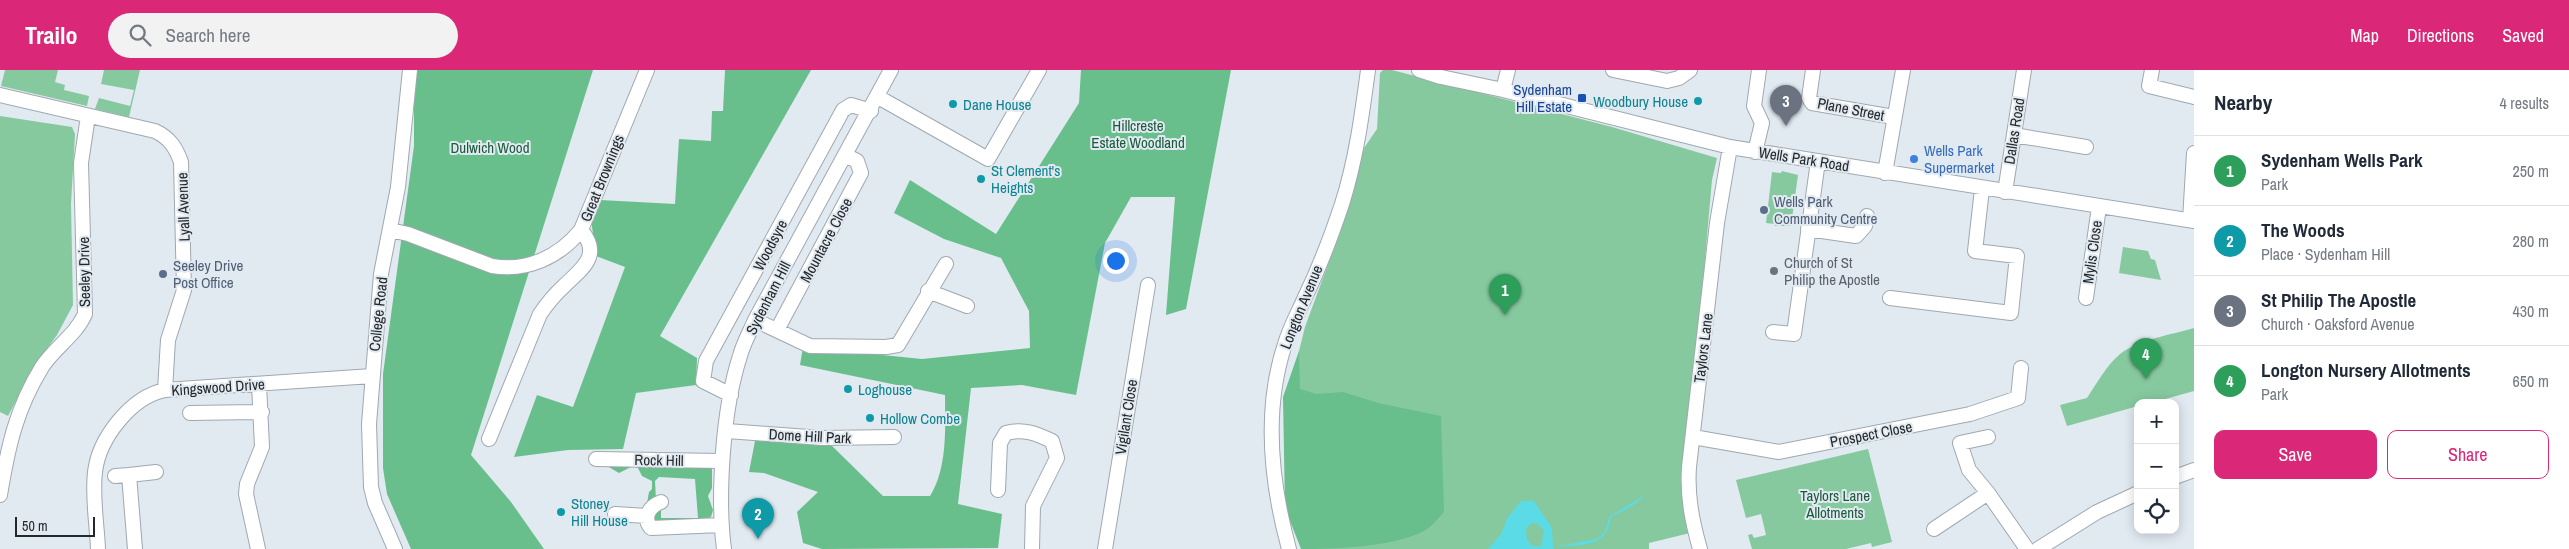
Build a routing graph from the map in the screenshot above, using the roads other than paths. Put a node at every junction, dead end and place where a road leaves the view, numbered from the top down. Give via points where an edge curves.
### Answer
1 (410, 70) edge
2 (646, 70) edge
3 (891, 70) edge
4 (1039, 70) edge
5 (1368, 70) edge
6 (1419, 70) edge
7 (1508, 70) edge
8 (1613, 70) edge
9 (1690, 70) edge
10 (1759, 70) edge
11 (1813, 70) edge
12 (1903, 70) edge
13 (2024, 70) edge
14 (2152, 70) edge
15 (1503, 90) junction
16 (0, 95) edge
17 (878, 97) junction
18 (2194, 97) edge
19 (871, 111) junction
20 (88, 116) junction
21 (1894, 117) junction
22 (2014, 135) junction
23 (1730, 147) junction
24 (2086, 147) dead end
25 (1755, 152) junction
26 (2194, 153) edge
27 (845, 155) junction
28 (1818, 161) junction
29 (1885, 173) junction
30 (1982, 189) junction
31 (2004, 192) junction
32 (2099, 207) junction
33 (1867, 216) dead end
34 (2192, 221) edge
35 (1808, 229) junction
36 (390, 230) junction
37 (581, 230) junction
38 (946, 264) dead end
39 (1148, 285) dead end
40 (928, 291) junction
41 (1890, 298) dead end
42 (2086, 298) dead end
43 (967, 306) dead end
44 (755, 320) junction
45 (777, 330) junction
46 (1772, 332) dead end
47 (2021, 368) dead end
48 (372, 376) junction
49 (259, 384) junction
50 (165, 390) junction
51 (730, 395) junction
52 (190, 412) dead end
53 (262, 412) junction
54 (727, 430) junction
55 (894, 437) dead end
56 (1692, 437) junction
57 (1988, 437) dead end
58 (489, 439) dead end
59 (596, 459) dead end
60 (722, 461) junction
61 (2194, 470) edge
62 (156, 472) dead end
63 (2179, 476) edge
64 (998, 490) dead end
65 (1988, 493) junction
66 (0, 494) edge
67 (2134, 495) edge
68 (661, 502) dead end
69 (614, 514) dead end
70 (647, 516) junction
71 (721, 525) junction
72 (1934, 529) dead end
73 (253, 534) junction
74 (389, 547) edge
75 (98, 549) edge
76 (135, 549) edge
77 (247, 549) edge
78 (258, 549) edge
79 (724, 549) edge
80 (1032, 549) edge
81 (1105, 549) edge
82 (1289, 549) edge
83 (1700, 549) edge
84 (2026, 549) edge
85 (2038, 549) edge

1 - 36 street, College Road via 404,140
2 - 37 street, Great Brownings
3 - 17 street, Sydenham Hill
4 - 17 street via 988,159
5 - 82 street, Longton Avenue via 1355,154 1344,197 1284,344 1274,386 1275,488
6 - 15 street, Wells Park Road
7 - 15 street
8 - 9 street via 1668,81
10 - 25 street via 1754,106 1762,123
11 - 21 street, Plane Street via 1809,98 1812,103
12 - 21 street
13 - 22 street, Dallas Road
14 - 18 street via 2149,86
15 - 23 street, Wells Park Road
16 - 20 street, Lyall Avenue
17 - 19 street, Sydenham Hill
19 - 27 street, Sydenham Hill
19 - 51 street, Woodsyre via 851,105 843,110 706,362 703,381
20 - 50 street, Lyall Avenue via 155,131 165,136 181,162 184,290 168,340
20 - 66 street, Seeley Drive via 81,163 85,314 42,367 19,410 8,444
21 - 29 street
22 - 24 street
22 - 31 street, Dallas Road
23 - 25 street, Wells Park Road
23 - 56 street, Taylors Lane via 1717,223
25 - 28 street, Wells Park Road
26 - 34 street
27 - 44 street, Sydenham Hill
27 - 45 street, Mountacre Close via 857,161 861,173
28 - 29 street, Wells Park Road
28 - 35 street
29 - 30 street, Wells Park Road
30 - 31 street, Wells Park Road
30 - 41 street via 1975,250 2017,256 2011,313
31 - 32 street, Wells Park Road
32 - 34 street, Wells Park Road
32 - 42 street, Mylis Close
33 - 35 street via 1865,226 1856,236
35 - 46 street via 1794,334
36 - 37 street, Great Brownings via 505,268 546,260 566,248
36 - 48 street, College Road via 380,284
37 - 58 street via 591,248 589,259 540,314
38 - 40 street
39 - 81 street, Vigilant Close
40 - 43 street
40 - 45 street via 898,344 886,347 810,346
44 - 45 street
44 - 51 street, Sydenham Hill via 740,355
47 - 56 street, Prospect Close via 2018,398 1961,416 1779,452
48 - 49 street, Kingswood Drive
48 - 74 street, College Road via 369,424 371,487
49 - 50 street, Kingswood Drive
49 - 53 street
50 - 75 street, Kingswood Drive via 126,413 98,458 94,482
51 - 54 street, Sydenham Hill
52 - 53 street
53 - 73 street via 262,447 246,494
54 - 55 street, Dome Hill Park via 822,438
54 - 60 street, Sydenham Hill
56 - 83 street, Taylors Lane via 1687,494
57 - 65 street via 1960,443 1969,470
59 - 60 street, Rock Hill
60 - 71 street, Sydenham Hill
61 - 63 street
62 - 76 street via 122,476
64 - 80 street via 1000,443 1006,433 1016,430 1034,433 1052,441 1057,458 1033,506
65 - 72 street
65 - 84 street
67 - 85 street via 2096,512
68 - 70 street via 651,507
69 - 70 street
70 - 71 street via 649,525 655,529
71 - 79 street, Sydenham Hill
73 - 77 street
73 - 78 street

